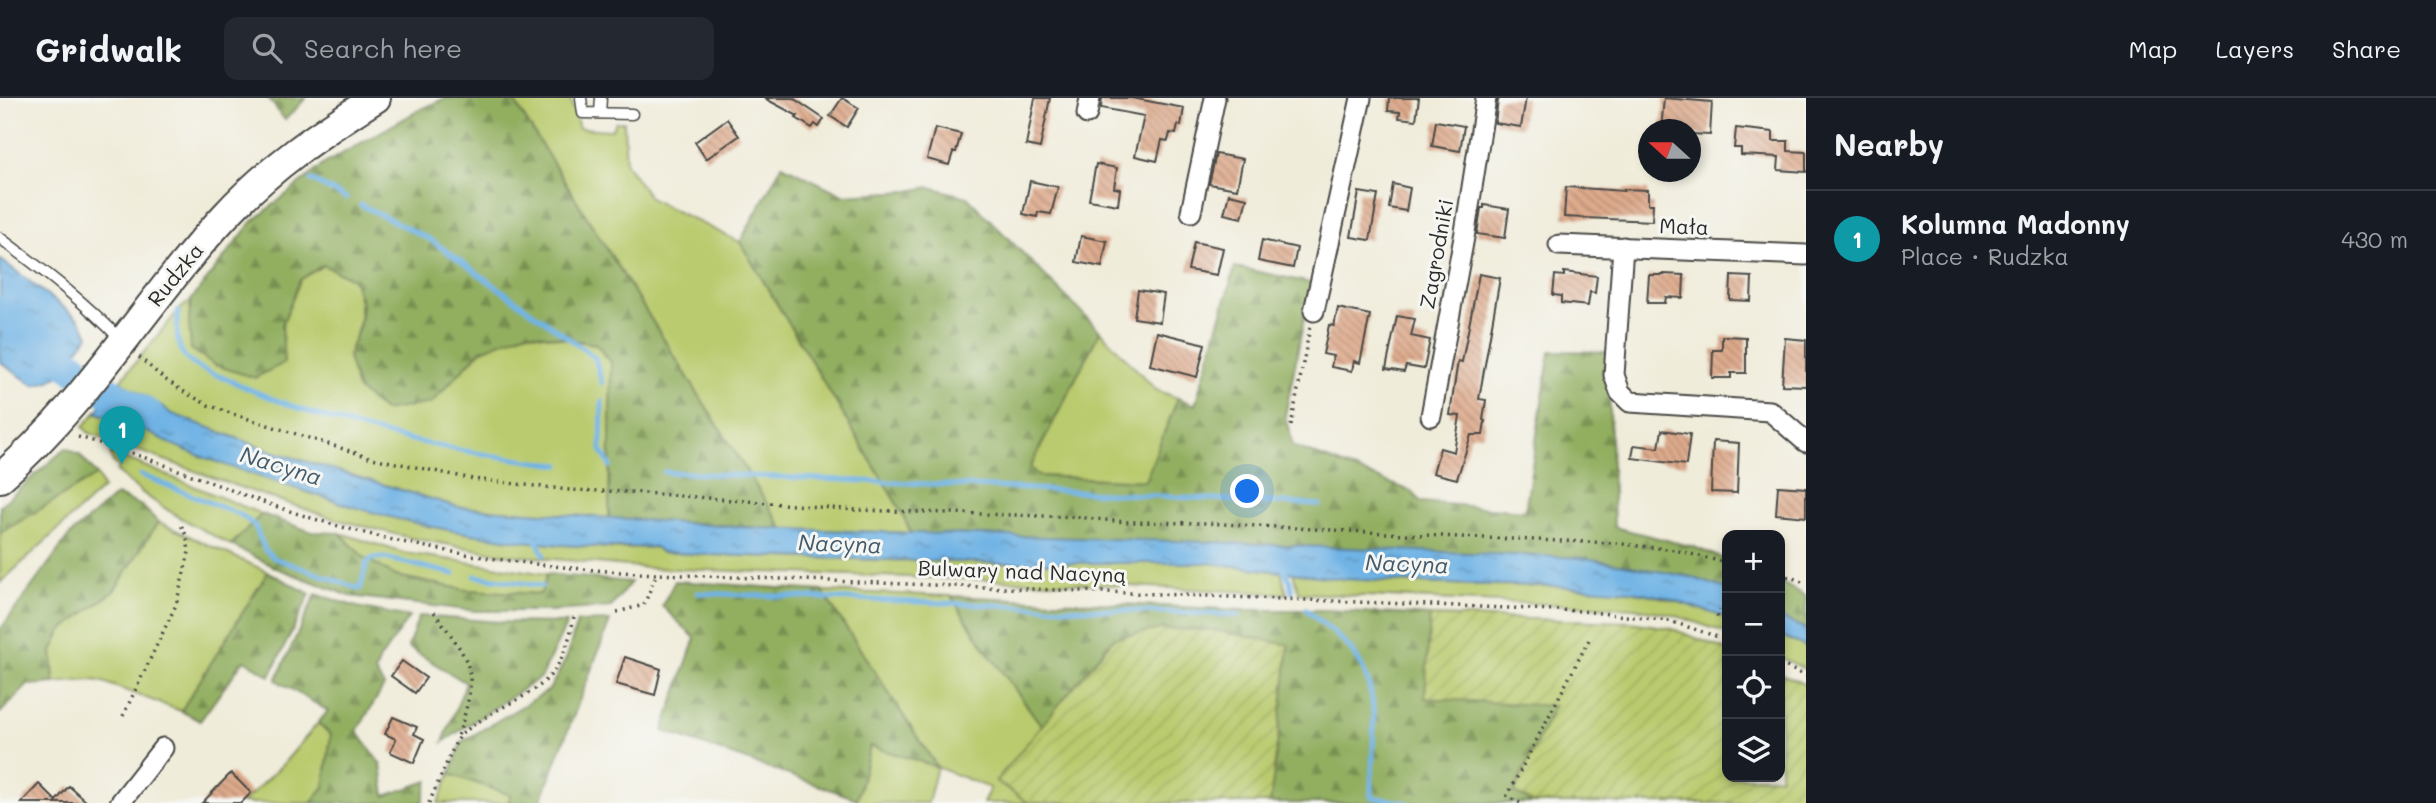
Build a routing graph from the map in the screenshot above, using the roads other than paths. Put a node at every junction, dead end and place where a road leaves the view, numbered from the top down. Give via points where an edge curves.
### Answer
1 (376, 98) edge
2 (581, 98) edge
3 (601, 98) edge
4 (1214, 98) edge
5 (1360, 98) edge
6 (1486, 98) edge
7 (600, 113) junction
8 (632, 114) dead end
9 (1191, 212) dead end
10 (0, 237) edge
11 (1559, 244) dead end
12 (1623, 247) junction
13 (1806, 255) edge
14 (1314, 311) road end
15 (118, 347) junction
16 (1431, 416) dead end
17 (1806, 442) edge
18 (0, 478) edge
19 (163, 748) dead end
20 (120, 803) edge

1 - 15 main road, Rudzka via 324,131 256,186 202,242
2 - 7 lane via 583,113
3 - 7 lane
4 - 9 street
5 - 14 street
6 - 16 street, Zagrodniki
7 - 8 lane
10 - 15 lane via 84,303
11 - 12 street, Mała
12 - 13 street, Mała
12 - 17 street via 1614,375 1620,392 1630,402 1770,411
15 - 18 main road, Rudzka via 69,408
19 - 20 street

